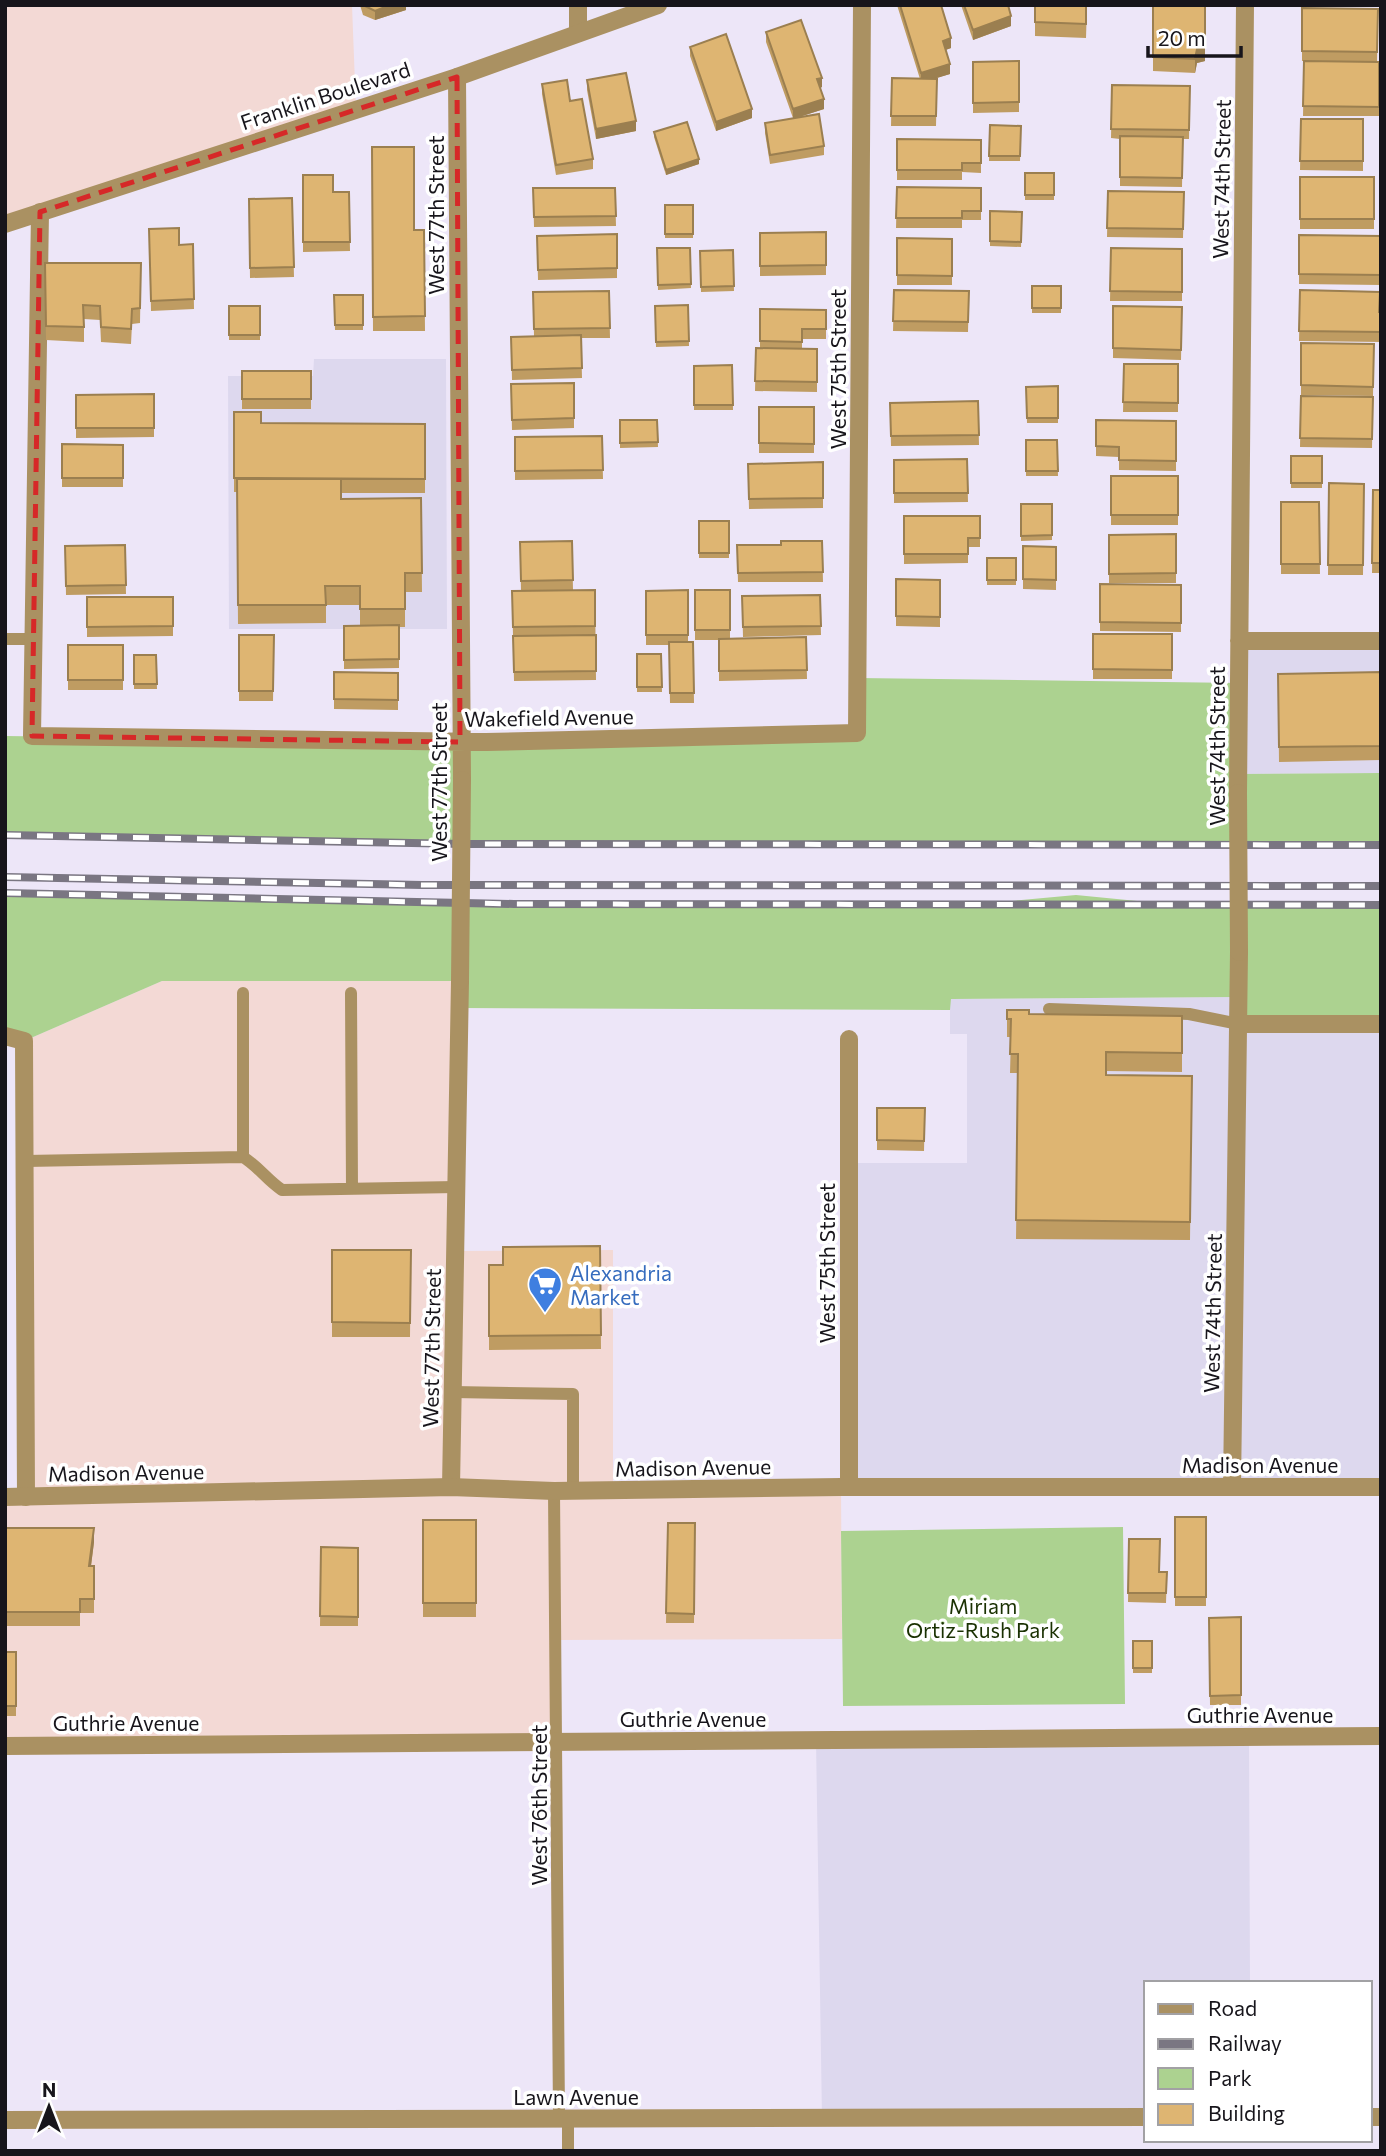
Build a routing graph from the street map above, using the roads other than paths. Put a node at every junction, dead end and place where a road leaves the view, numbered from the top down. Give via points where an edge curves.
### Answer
1 (578, 5) edge
2 (658, 5) edge
3 (862, 5) edge
4 (1245, 5) edge
5 (578, 33) junction
6 (457, 77) junction
7 (40, 212) junction
8 (5, 224) edge
9 (5, 639) edge
10 (32, 639) junction
11 (1239, 641) junction
12 (1381, 642) edge
13 (858, 733) joint
14 (460, 742) junction
15 (243, 993) dead end
16 (351, 993) dead end
17 (1049, 1009) dead end
18 (1239, 1024) junction
19 (1381, 1024) edge
20 (5, 1036) edge
21 (849, 1039) dead end
22 (243, 1157) junction
23 (26, 1161) junction
24 (456, 1187) junction
25 (352, 1189) junction
26 (453, 1392) junction
27 (451, 1487) junction
28 (849, 1487) junction
29 (1232, 1487) junction
30 (1381, 1487) edge
31 (554, 1491) junction
32 (573, 1491) junction
33 (5, 1497) edge
34 (26, 1497) junction
35 (1381, 1736) edge
36 (556, 1741) junction
37 (5, 1746) edge
38 (1144, 2117) edge
39 (564, 2118) junction
40 (5, 2120) edge
41 (568, 2151) edge

1 - 5 street
2 - 5 street, Franklin Boulevard
3 - 13 street, West 75th Street
4 - 11 street, West 74th Street
5 - 6 street, Franklin Boulevard
6 - 7 street, Franklin Boulevard
6 - 14 street, West 77th Street
7 - 8 street, Franklin Boulevard
7 - 10 street
9 - 10 lane
10 - 14 street, Wakefield Avenue via 32,736
11 - 12 street
11 - 18 street, West 74th Street, bridge
13 - 14 street, Wakefield Avenue
14 - 24 street, West 77th Street, bridge
15 - 22 lane
16 - 25 lane
17 - 18 lane via 1189,1014
18 - 19 street
18 - 29 street, West 74th Street
20 - 23 street via 24,1041
21 - 28 street, West 75th Street
22 - 23 lane
22 - 25 lane via 282,1190
23 - 34 street
24 - 25 lane
24 - 26 street, West 77th Street
26 - 27 street, West 77th Street
26 - 32 lane via 573,1394
27 - 31 street, Madison Avenue
27 - 34 street, Madison Avenue
28 - 29 street, Madison Avenue
28 - 32 street, Madison Avenue
29 - 30 street, Madison Avenue
31 - 32 street, Madison Avenue
31 - 36 lane, West 76th Street
33 - 34 street, Madison Avenue
35 - 36 street, Guthrie Avenue
36 - 37 street, Guthrie Avenue
36 - 39 lane, West 76th Street
38 - 39 street, Lawn Avenue
39 - 40 street, Lawn Avenue
39 - 41 lane, West 76th Street

